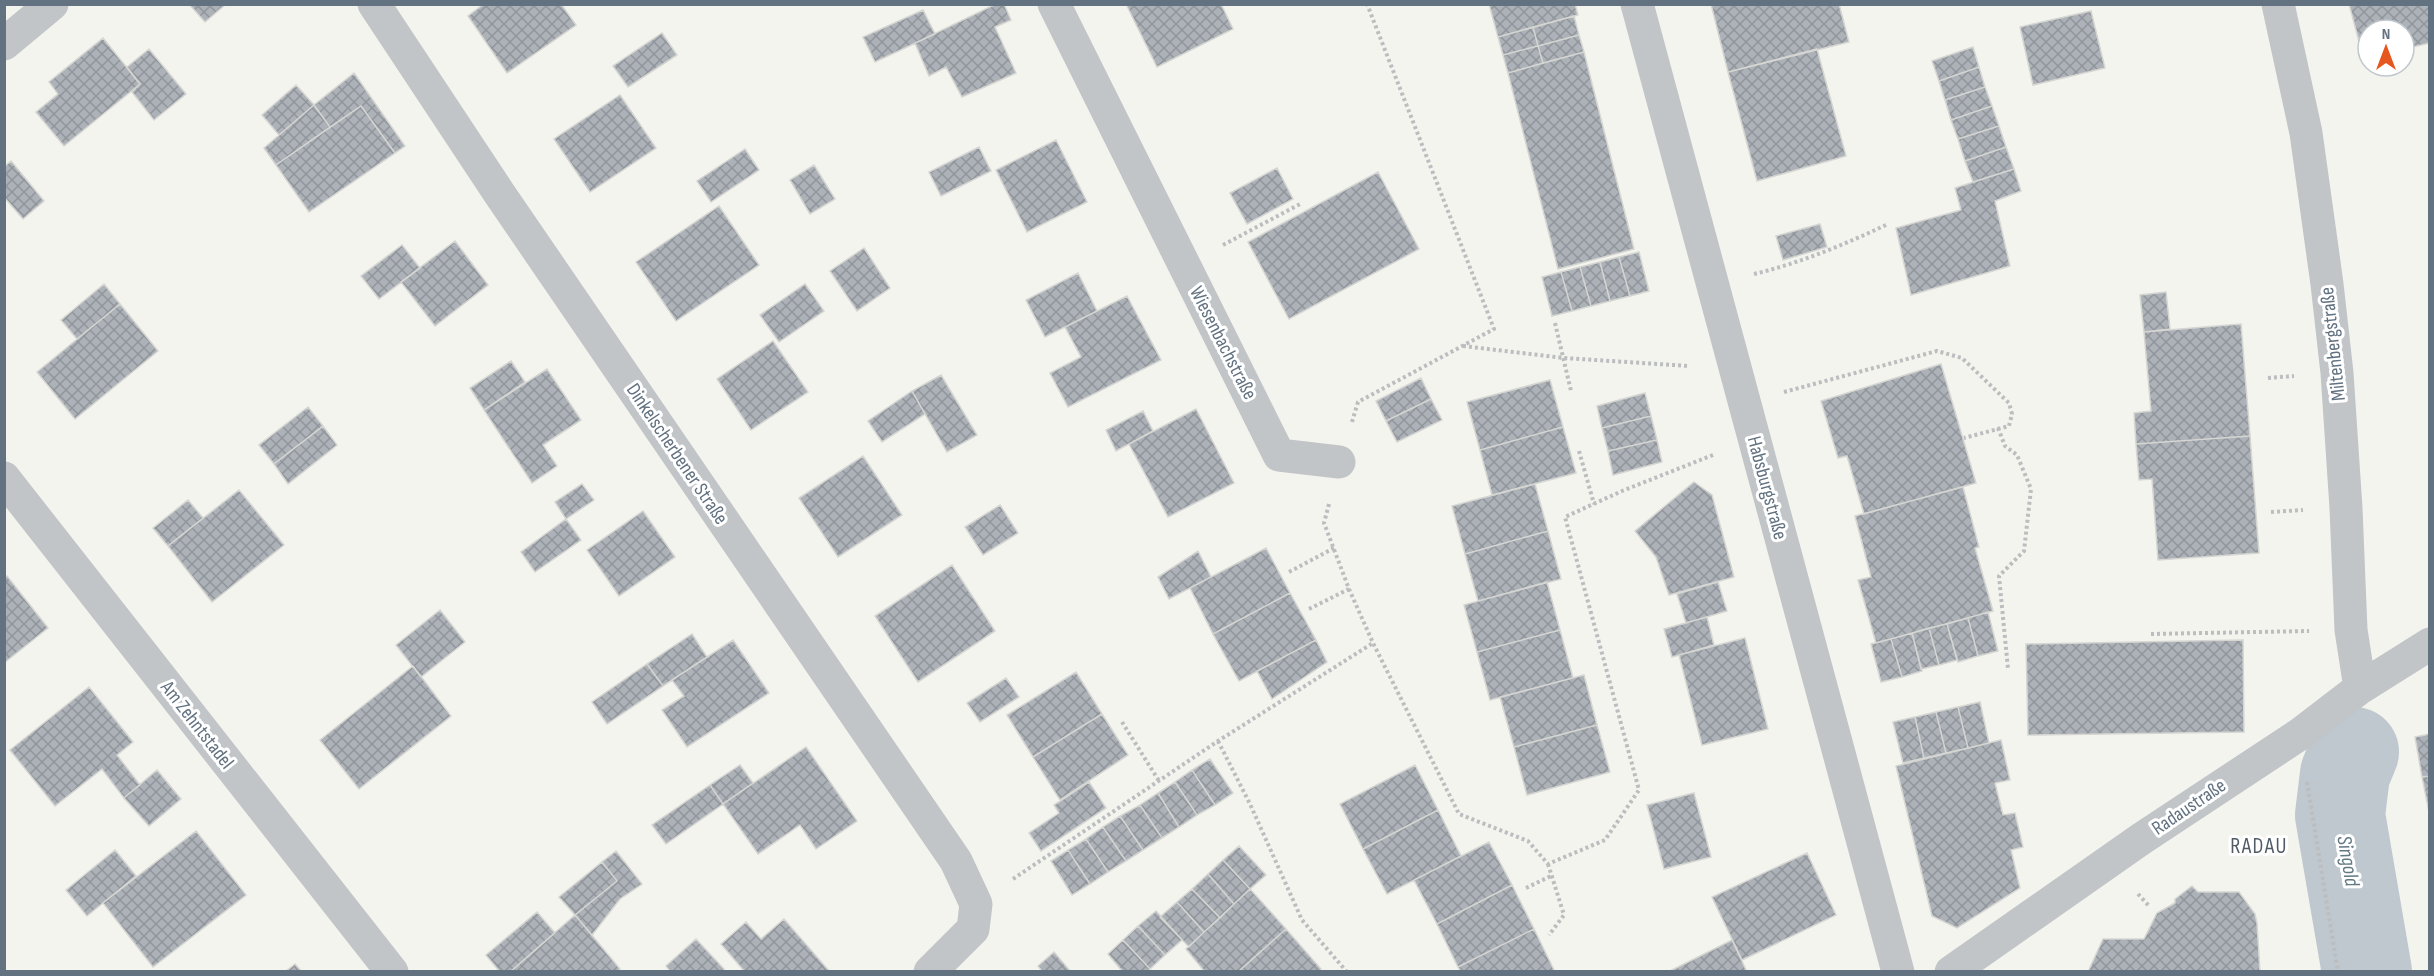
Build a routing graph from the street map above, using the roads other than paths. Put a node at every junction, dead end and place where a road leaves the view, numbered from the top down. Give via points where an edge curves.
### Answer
1 (52, 4) edge
2 (374, 4) edge
3 (1054, 4) edge
4 (1637, 4) edge
5 (2278, 4) edge
6 (4, 44) edge
7 (1340, 462) road end
8 (4, 478) edge
9 (2430, 645) edge
10 (2368, 682) junction
11 (392, 972) edge
12 (930, 972) edge
13 (1898, 972) edge
14 (1951, 972) edge

1 - 6 street
2 - 12 street, Dinkelscherbener Straße via 956,861 976,904 973,929
3 - 7 street, Wiesenbachstraße via 1279,455
4 - 13 street, Habsburgstraße
5 - 10 street, Miltenbergstraße via 2306,133 2327,284 2346,497 2351,630
8 - 11 street, Am Zehntstadel
9 - 10 street, Radaustraße
10 - 14 street, Radaustraße via 2300,734

